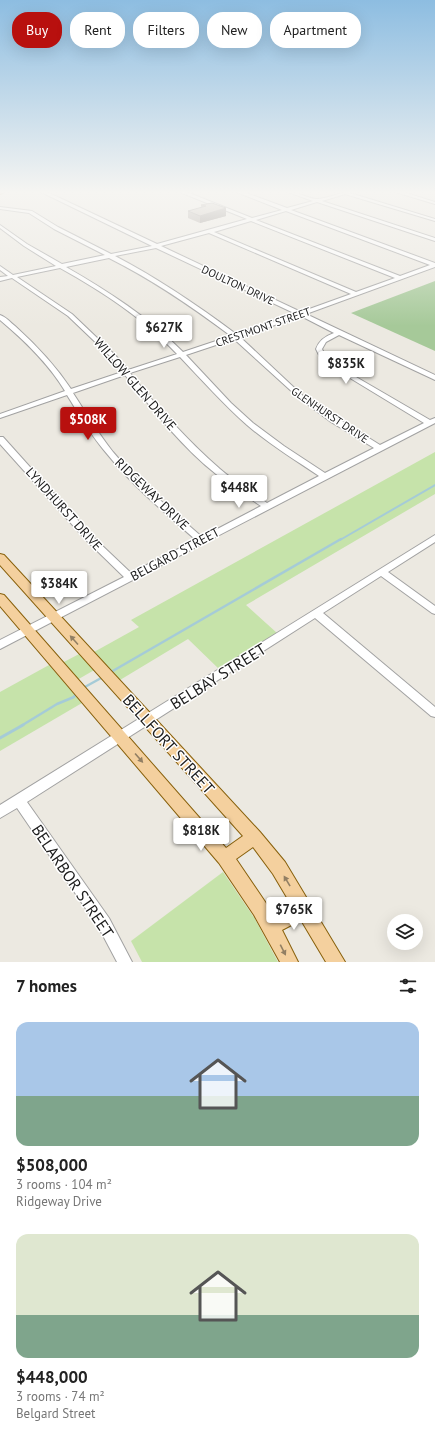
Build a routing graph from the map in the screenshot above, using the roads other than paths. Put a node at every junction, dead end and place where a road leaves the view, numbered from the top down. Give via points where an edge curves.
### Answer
1 (13, 236) edge
2 (74, 236) edge
3 (136, 236) edge
4 (196, 236) edge
5 (220, 236) edge
6 (293, 236) edge
7 (357, 236) edge
8 (422, 236) edge
9 (435, 240) edge
10 (157, 246) junction
11 (112, 257) junction
12 (435, 265) edge
13 (62, 267) junction
14 (0, 268) edge
15 (12, 276) junction
16 (400, 278) junction
17 (0, 279) edge
18 (356, 294) junction
19 (301, 315) junction
20 (0, 317) edge
21 (339, 333) junction
22 (236, 337) junction
23 (183, 354) junction
24 (128, 372) junction
25 (435, 378) edge
26 (68, 392) junction
27 (0, 416) edge
28 (432, 422) edge
29 (0, 439) edge
30 (379, 448) junction
31 (324, 476) junction
32 (266, 506) junction
33 (435, 538) edge
34 (201, 540) junction
35 (0, 558) edge
36 (381, 572) junction
37 (130, 578) junction
38 (0, 598) edge
39 (435, 611) edge
40 (317, 614) junction
41 (53, 617) junction
42 (28, 630) junction
43 (0, 645) edge
44 (435, 713) edge
45 (147, 720) junction
46 (120, 736) junction
47 (18, 801) junction
48 (0, 812) edge
49 (254, 838) junction
50 (225, 858) junction
51 (304, 909) junction
52 (271, 926) junction
53 (126, 962) edge
54 (289, 962) edge
55 (336, 962) edge

1 - 13 street
2 - 11 street, GLENHURST DRIVE
3 - 10 street, DOULTON DRIVE
4 - 10 street
5 - 18 street
6 - 16 street
7 - 12 street
8 - 9 street
10 - 11 street
10 - 19 street, DOULTON DRIVE
11 - 13 street
11 - 22 street, GLENHURST DRIVE via 167,287
12 - 16 street, CRESTMONT STREET
13 - 15 street
13 - 23 street via 119,301
14 - 15 street, WILLOW GLEN DRIVE
15 - 17 street
15 - 24 street, WILLOW GLEN DRIVE via 70,315
16 - 18 street, CRESTMONT STREET
18 - 19 street, CRESTMONT STREET
19 - 21 street, DOULTON DRIVE
19 - 22 street, CRESTMONT STREET
20 - 26 street, RIDGEWAY DRIVE via 38,351
21 - 25 street, DOULTON DRIVE
21 - 28 street via 328,337 320,345 320,354 324,360
22 - 23 street, CRESTMONT STREET
22 - 30 street, GLENHURST DRIVE via 302,397
23 - 24 street, CRESTMONT STREET
23 - 31 street via 241,416 278,446
24 - 26 street, CRESTMONT STREET
24 - 32 street, WILLOW GLEN DRIVE via 154,407 187,443 219,472
26 - 27 street, CRESTMONT STREET
26 - 34 street, RIDGEWAY DRIVE via 123,469
28 - 30 street, BELGARD STREET
29 - 37 street, LYNDHURST DRIVE via 89,538
30 - 31 street, BELGARD STREET
31 - 32 street, BELGARD STREET
32 - 34 street, BELGARD STREET
33 - 36 street, BELBAY STREET
34 - 37 street, BELGARD STREET
35 - 41 main road, BELLFORT STREET
36 - 39 street
36 - 40 street, BELBAY STREET
37 - 41 street, BELGARD STREET
38 - 42 main road
40 - 44 street
40 - 45 street, BELBAY STREET
41 - 42 street, BELGARD STREET
45 -> 41 main road, BELLFORT STREET
42 - 43 street, BELGARD STREET
42 - 46 main road
45 - 46 street, BELBAY STREET
45 - 49 main road, BELLFORT STREET
46 - 47 street, BELBAY STREET
46 -> 50 main road
47 - 48 street, BELBAY STREET
47 - 53 street, BELARBOR STREET via 104,923
49 - 50 main road
51 -> 49 main road, BELLFORT STREET via 279,868
50 - 52 main road
51 - 52 main road
51 - 55 main road, BELLFORT STREET
52 -> 54 main road

